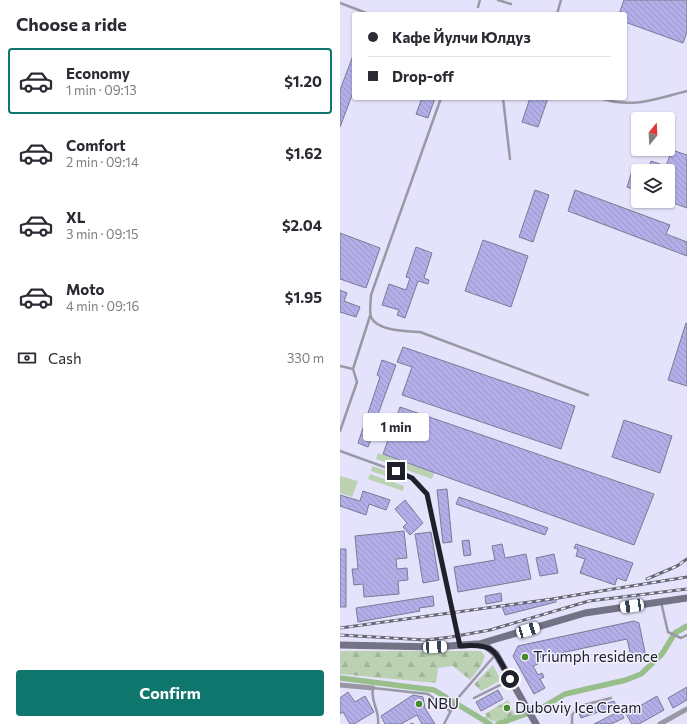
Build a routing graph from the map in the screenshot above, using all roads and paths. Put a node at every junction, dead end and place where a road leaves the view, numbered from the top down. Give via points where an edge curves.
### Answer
1 (480, 0) edge
2 (498, 0) edge
3 (561, 0) edge
4 (340, 3) edge
5 (511, 4) dead end
6 (478, 7) dead end
7 (364, 12) edge
8 (558, 12) edge
9 (687, 91) edge
10 (440, 100) edge
11 (502, 100) edge
12 (608, 100) edge
13 (510, 159) dead end
14 (371, 316) junction
15 (340, 366) edge
16 (353, 369) junction
17 (588, 395) dead end
18 (340, 430) edge
19 (340, 451) edge
20 (687, 598) edge
21 (661, 601) junction
22 (687, 635) edge
23 (501, 638) junction
24 (476, 644) junction
25 (340, 645) edge
26 (460, 646) junction
27 (496, 654) junction
28 (510, 679) junction
29 (340, 685) edge
30 (373, 688) junction
31 (474, 698) dead end
32 (611, 698) dead end
33 (687, 709) edge
34 (450, 710) junction
35 (535, 723) edge
36 (378, 724) edge
37 (444, 724) edge
38 (572, 724) edge
39 (660, 724) edge

1 - 6 lane
2 - 5 lane
3 - 8 lane
4 - 7 lane
9 - 12 lane via 632,104
10 - 14 lane via 371,295
11 - 13 lane
14 - 16 lane
14 - 17 lane via 376,324 395,330 420,332
15 - 16 lane
16 - 18 lane via 357,382
19 - 26 lane via 409,476 427,494
20 - 21 main road
21 - 22 lane via 668,632 678,638
21 - 23 main road via 585,613
23 - 24 main road
23 - 27 main road via 496,647
24 - 26 main road
24 - 27 main road via 488,647
25 - 26 main road
27 - 28 main road
27 - 34 lane
28 - 31 lane
28 - 35 main road
29 - 30 street
30 - 34 lane via 428,694
30 - 36 lane via 372,696 379,716
32 - 38 lane via 580,706 572,715
33 - 39 street
34 - 37 lane

